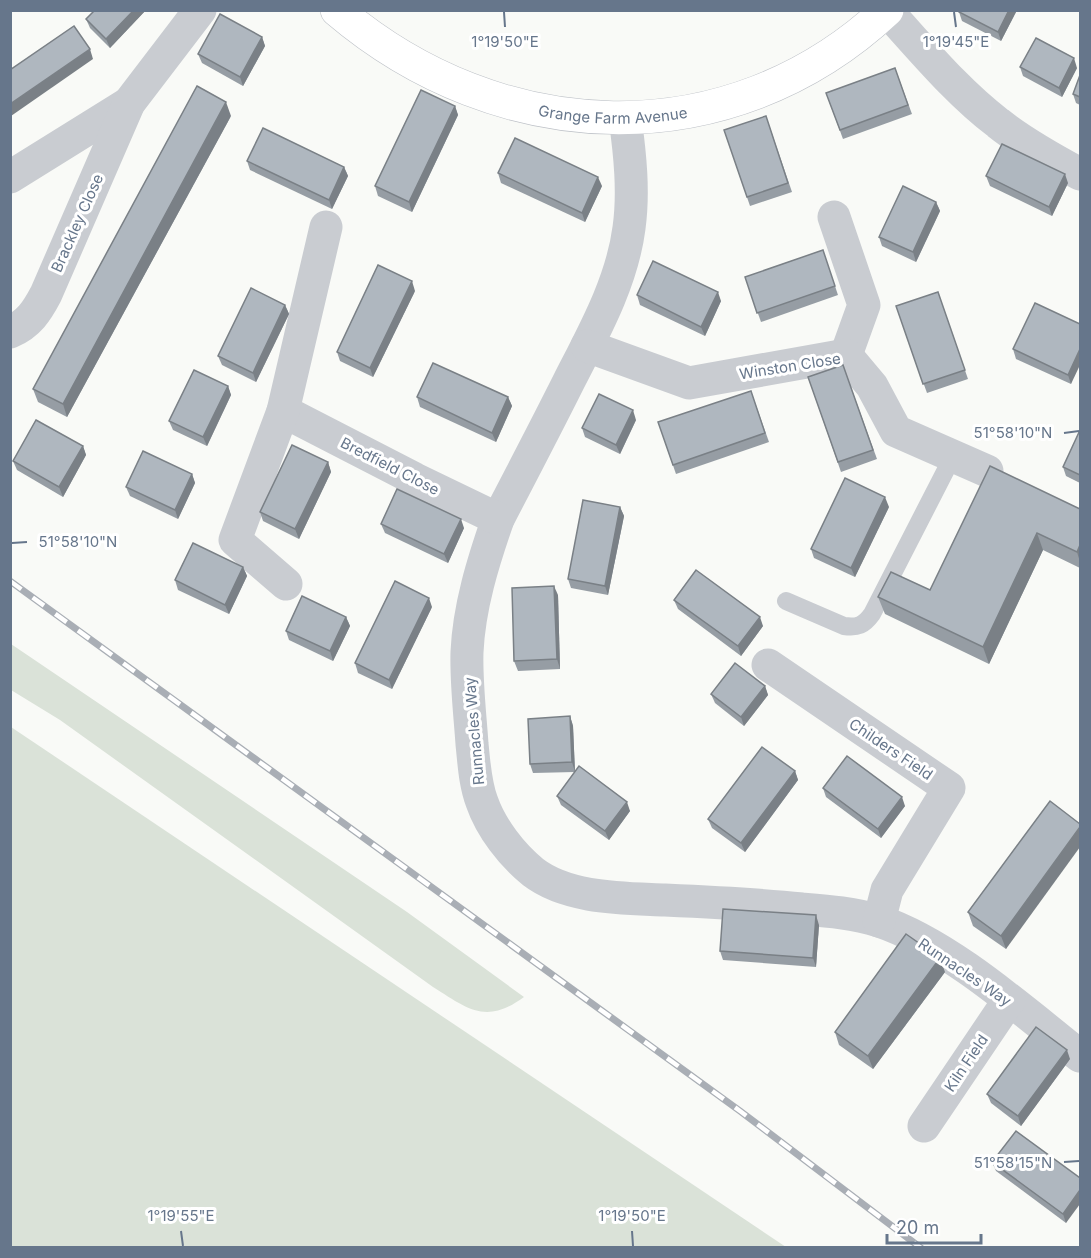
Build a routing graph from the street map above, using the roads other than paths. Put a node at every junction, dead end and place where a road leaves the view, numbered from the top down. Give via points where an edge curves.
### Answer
1 (200, 10) edge
2 (337, 10) edge
3 (887, 11) edge
4 (129, 103) junction
5 (625, 118) junction
6 (1080, 174) edge
7 (10, 177) edge
8 (834, 216) dead end
9 (327, 227) dead end
10 (10, 332) edge
11 (587, 346) junction
12 (846, 355) junction
13 (283, 411) junction
14 (953, 456) junction
15 (987, 471) edge
16 (498, 519) junction
17 (286, 584) dead end
18 (786, 601) dead end
19 (768, 665) dead end
20 (879, 921) junction
21 (1009, 1000) junction
22 (1080, 1056) edge
23 (924, 1126) dead end

1 - 4 street, Brackley Close
2 - 5 street, Grange Farm Avenue via 388,48 454,85 548,113
3 - 5 street, Grange Farm Avenue via 831,56 776,86 709,106
3 - 6 street via 998,123
4 - 7 street, Brackley Close
4 - 10 street, Brackley Close via 46,294 24,325
5 - 11 street, Runnacles Way via 629,228 609,302
8 - 12 street via 864,305
9 - 13 street
11 - 12 street, Winston Close via 689,383
11 - 16 street, Runnacles Way
12 - 14 street, Winston Close via 872,386 896,431
13 - 16 street, Bredfield Close
13 - 17 street via 235,540
14 - 15 street, Winston Close
14 - 18 lane via 872,614 861,626 844,626
16 - 20 street, Runnacles Way via 471,619 467,653 469,705 474,771 481,802 514,853 534,873 581,892 757,904 844,913
19 - 20 street, Childers Field via 949,788 887,890
20 - 21 street, Runnacles Way via 922,940
21 - 22 street, Runnacles Way
21 - 23 street, Kiln Field

